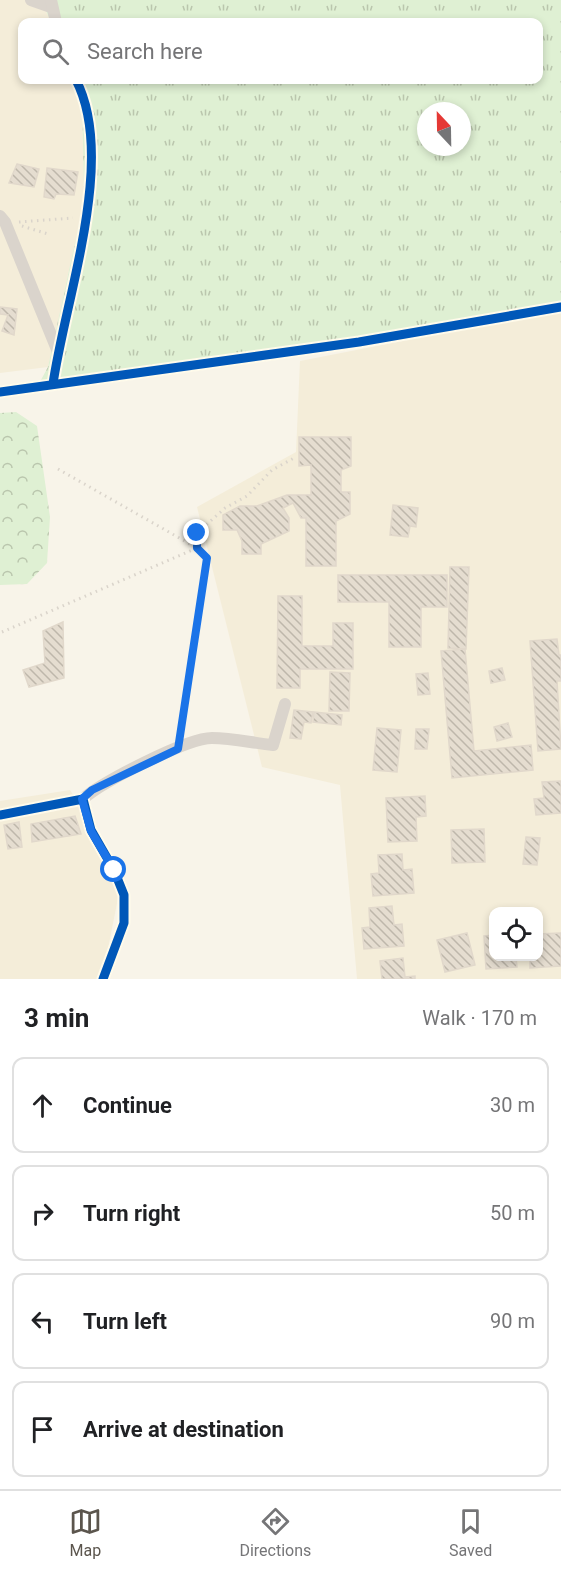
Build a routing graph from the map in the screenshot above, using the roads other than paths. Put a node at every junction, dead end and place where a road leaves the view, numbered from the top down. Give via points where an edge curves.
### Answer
1 (31, 0) edge
2 (51, 3) edge
3 (55, 18) edge
4 (78, 84) edge
5 (3, 219) edge
6 (561, 307) edge
7 (58, 352) junction
8 (53, 384) junction
9 (0, 392) edge
10 (285, 704) dead end
11 (82, 799) junction
12 (0, 814) edge
13 (103, 979) edge

1 - 2 street
2 - 3 street
4 - 7 street via 89,118 87,218
5 - 7 street
6 - 8 street via 359,342
7 - 8 street
8 - 9 street
10 - 11 street via 273,745 211,738 178,749 92,790
11 - 12 street
11 - 13 street via 91,831 124,895 124,923

